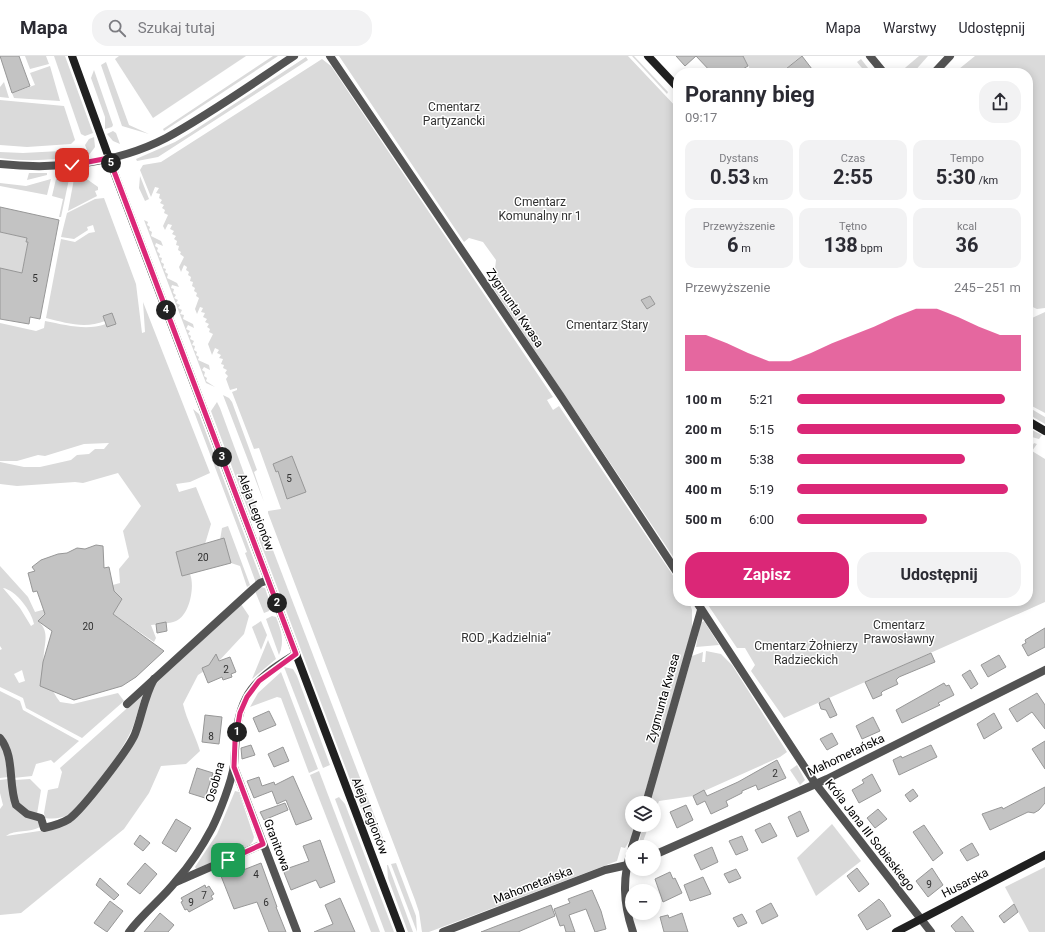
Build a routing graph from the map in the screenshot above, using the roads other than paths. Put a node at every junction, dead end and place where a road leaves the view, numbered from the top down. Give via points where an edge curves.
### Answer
1 (72, 56) edge
2 (294, 56) edge
3 (330, 56) edge
4 (648, 56) edge
5 (870, 56) edge
6 (950, 56) edge
7 (880, 68) edge
8 (939, 68) edge
9 (673, 83) edge
10 (109, 158) junction
11 (0, 164) edge
12 (1033, 424) edge
13 (1045, 431) edge
14 (673, 566) edge
15 (268, 580) junction
16 (699, 606) edge
17 (701, 610) junction
18 (296, 654) junction
19 (1045, 670) edge
20 (154, 679) junction
21 (127, 704) dead end
22 (0, 738) edge
23 (234, 767) junction
24 (815, 783) junction
25 (648, 796) edge
26 (263, 844) junction
27 (661, 852) edge
28 (1045, 855) edge
29 (625, 866) edge
30 (626, 876) edge
31 (176, 882) junction
32 (921, 920) junction
33 (129, 932) edge
34 (297, 932) edge
35 (401, 932) edge
36 (443, 932) edge
37 (633, 932) edge
38 (896, 932) edge
39 (931, 932) edge

1 - 10 street, Aleja Legionów
2 - 10 street via 165,138
3 - 14 street, Zygmunta Kwasa
4 - 9 street
5 - 7 street
6 - 8 street
10 - 11 street via 56,167
10 - 15 street, Aleja Legionów
12 - 13 street
15 - 18 street, Aleja Legionów
15 - 20 street via 253,589
16 - 17 street
17 - 24 street, Króla Jana III Sobieskiego
17 - 25 street, Zygmunta Kwasa
18 - 23 street, Osobna via 259,681 247,697 240,713
18 - 35 street, Aleja Legionów
19 - 24 street, Mahometańska via 828,779
20 - 21 street
20 - 22 street via 146,694 137,727 129,744 82,807 70,818 53,826 44,828 41,818 27,814 16,805 8,755
23 - 26 street, Granitowa
23 - 31 street, Osobna via 215,822
24 - 27 street, Mahometańska
24 - 32 street, Króla Jana III Sobieskiego
26 - 31 street, Osobna
26 - 34 street, Granitowa
28 - 32 street, Husarska
29 - 36 street, Mahometańska via 605,870
30 - 37 street via 624,884
31 - 33 street, Osobna
32 - 38 street, Husarska
32 - 39 street, Króla Jana III Sobieskiego

